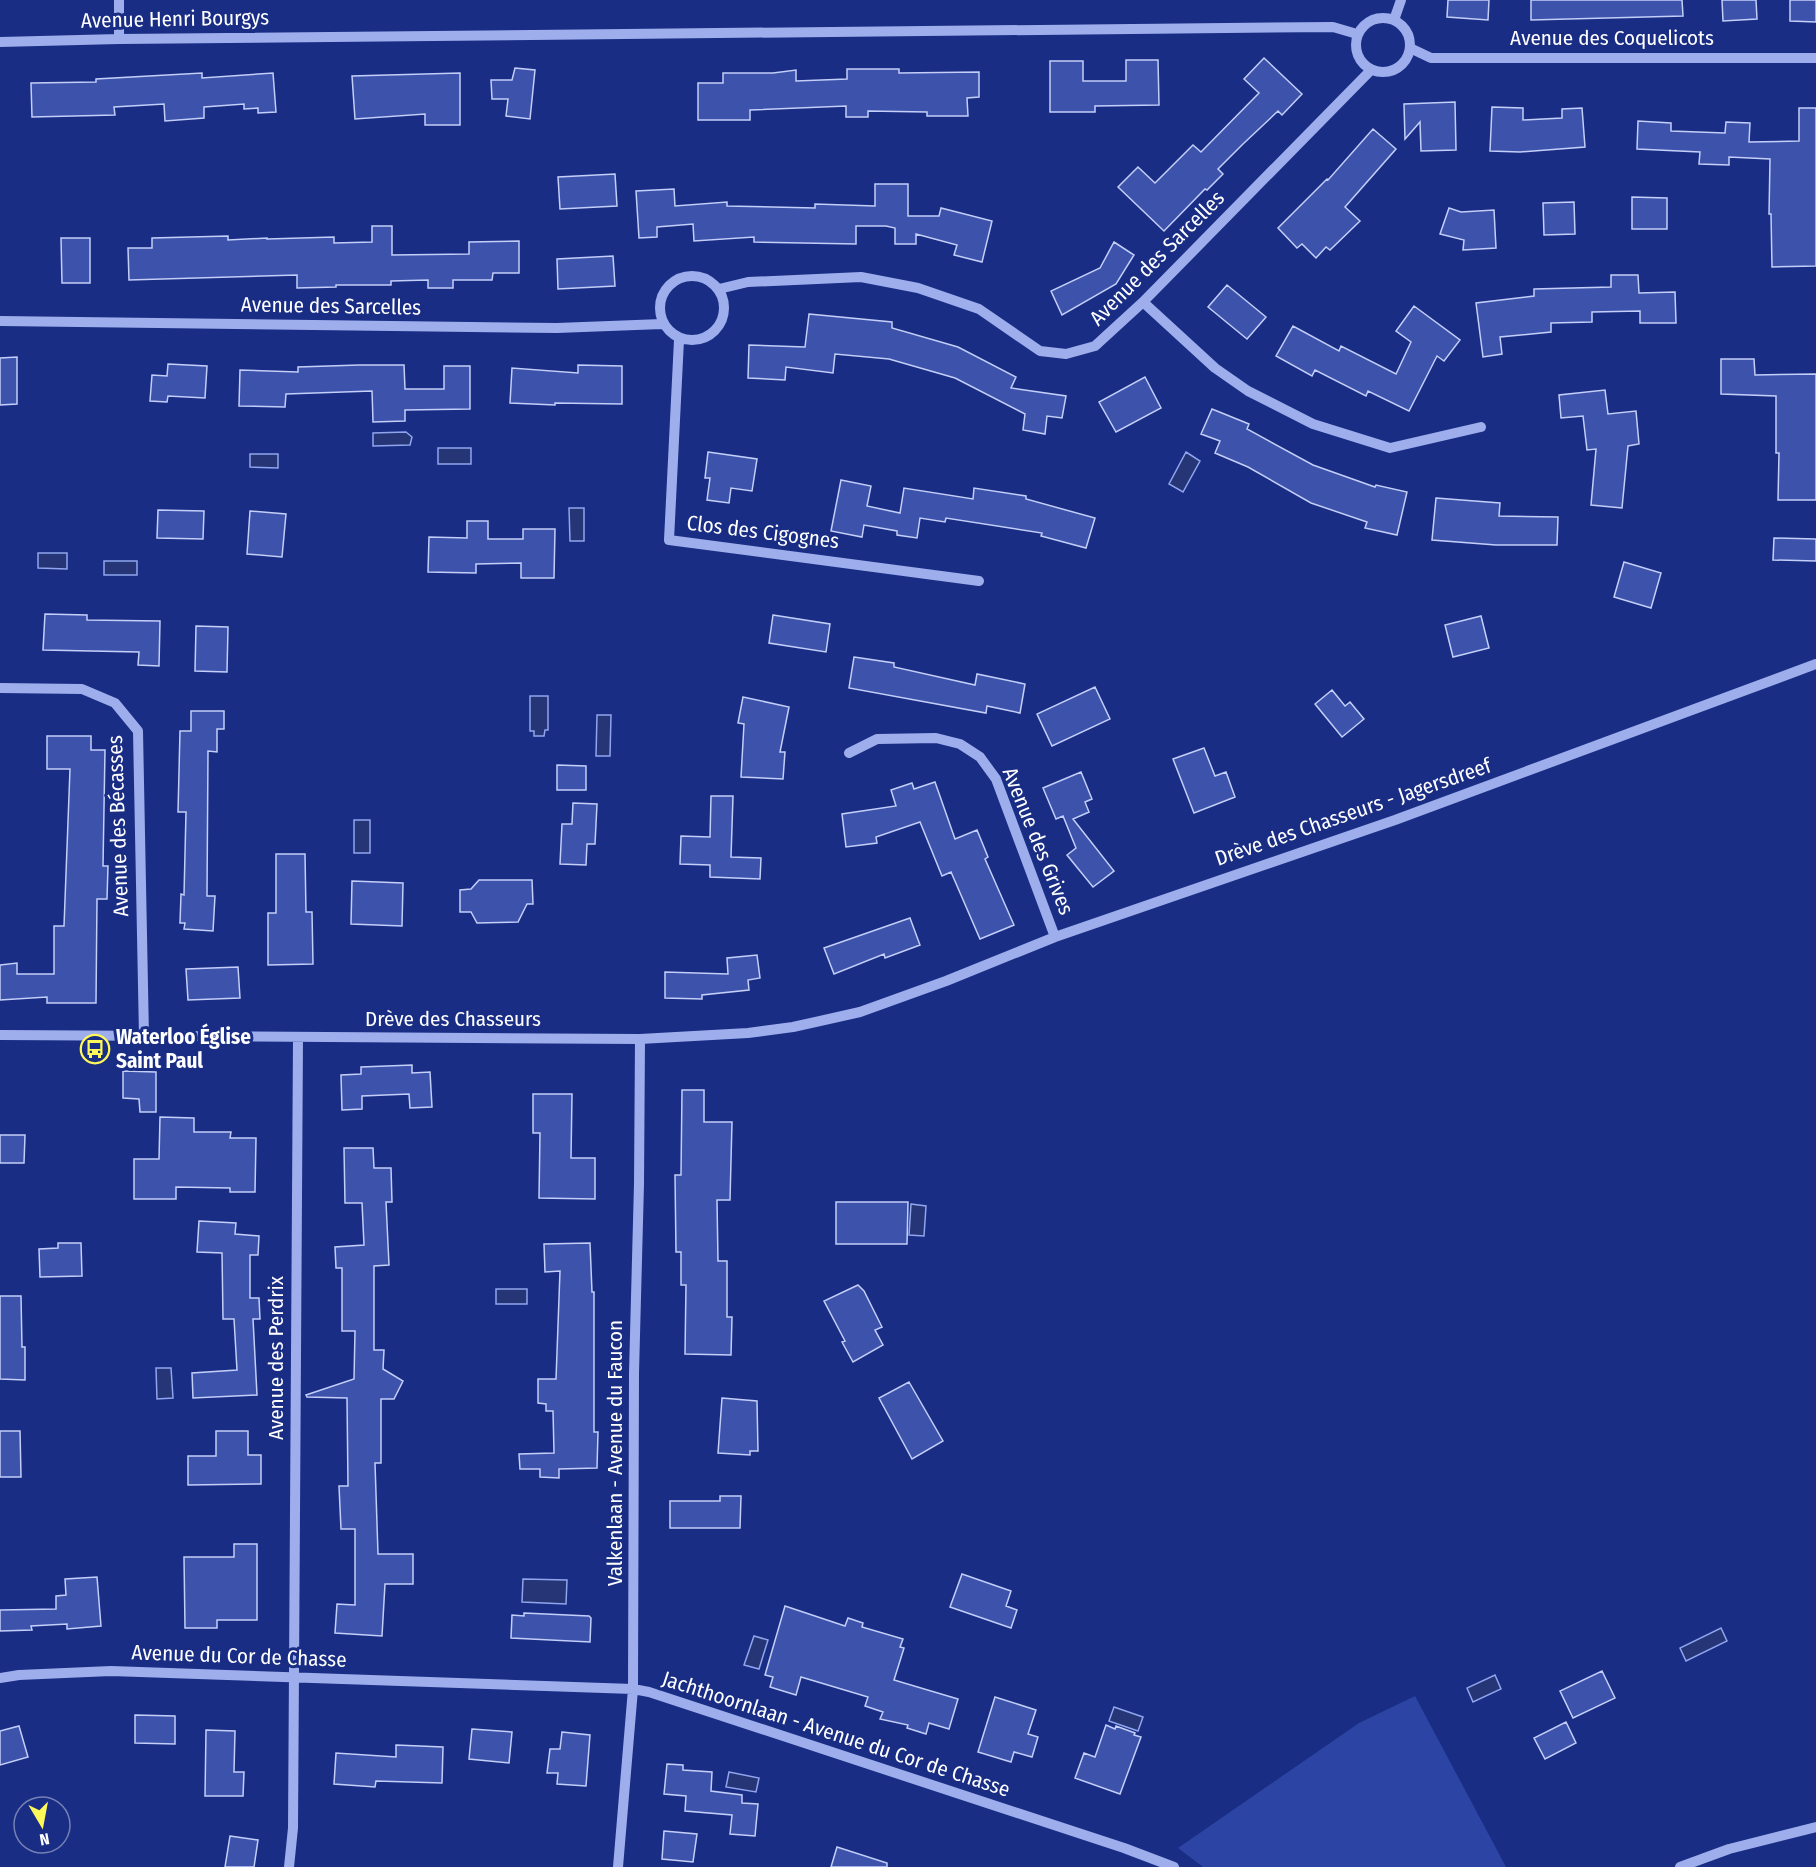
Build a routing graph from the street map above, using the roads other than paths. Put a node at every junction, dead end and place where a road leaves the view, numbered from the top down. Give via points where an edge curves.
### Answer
1 (119, 0) edge
2 (1401, 0) edge
3 (1394, 20) junction
4 (1357, 34) junction
5 (119, 39) junction
6 (0, 42) edge
7 (1410, 48) junction
8 (1816, 58) edge
9 (1371, 70) junction
10 (720, 289) junction
11 (1143, 303) junction
12 (0, 321) edge
13 (662, 324) junction
14 (680, 340) junction
15 (1481, 427) dead end
16 (979, 581) dead end
17 (1816, 664) edge
18 (0, 688) edge
19 (849, 753) dead end
20 (1055, 937) junction
21 (902, 997) joint
22 (0, 1035) edge
23 (144, 1037) junction
24 (298, 1038) junction
25 (640, 1039) junction
26 (0, 1678) edge
27 (293, 1678) junction
28 (477, 1685) joint
29 (633, 1689) junction
30 (1816, 1827) edge
31 (289, 1867) edge
32 (618, 1867) edge
33 (1174, 1867) edge
34 (1680, 1867) edge

1 - 5 street
2 - 3 street
3 - 4 street via 1380,18 1366,23
3 - 7 street via 1409,37
4 - 5 street, Avenue Henri Bourgys via 1333,27
4 - 9 street via 1355,48 1360,62
5 - 6 street, Avenue Henri Bourgys
7 - 8 street, Avenue des Coquelicots via 1431,58
7 - 9 street via 1406,60 1396,69 1384,73
9 - 11 street, Avenue des Sarcelles
10 - 11 street, Avenue des Sarcelles via 748,282 861,277 918,288 979,309 1040,351 1066,354 1095,346
10 - 13 street via 708,279 686,275 669,284 660,300
10 - 14 street via 726,309 715,334 698,341
11 - 15 street via 1215,368 1248,391 1313,424 1390,448
12 - 13 street, Avenue des Sarcelles via 557,328
13 - 14 street
14 - 16 street, Clos des Cigognes via 669,540
17 - 20 street, Drève des Chasseurs - Jagersdreef via 1395,820
18 - 23 street, Avenue des Bécasses via 82,689 115,703 138,731
19 - 20 street, Avenue des Grives via 877,739 928,738 960,744 980,757 996,779
20 - 21 street, Drève des Chasseurs - Jagersdreef
21 - 25 street, Drève des Chasseurs via 860,1012 793,1027 717,1036
22 - 23 street, Drève des Chasseurs
23 - 24 street, Drève des Chasseurs
24 - 25 street, Drève des Chasseurs
24 - 27 street, Avenue des Perdrix
25 - 29 street, Valkenlaan - Avenue du Faucon
26 - 27 street, Avenue du Cor de Chasse via 111,1671
27 - 28 street, Avenue du Cor de Chasse
27 - 31 street, Avenue des Perdrix via 293,1828
28 - 29 street, Jachthoornlaan - Avenue du Cor de Chasse
29 - 32 street, Valkenlaan - Avenue du Faucon
29 - 33 street, Jachthoornlaan - Avenue du Cor de Chasse
30 - 34 street via 1729,1849

